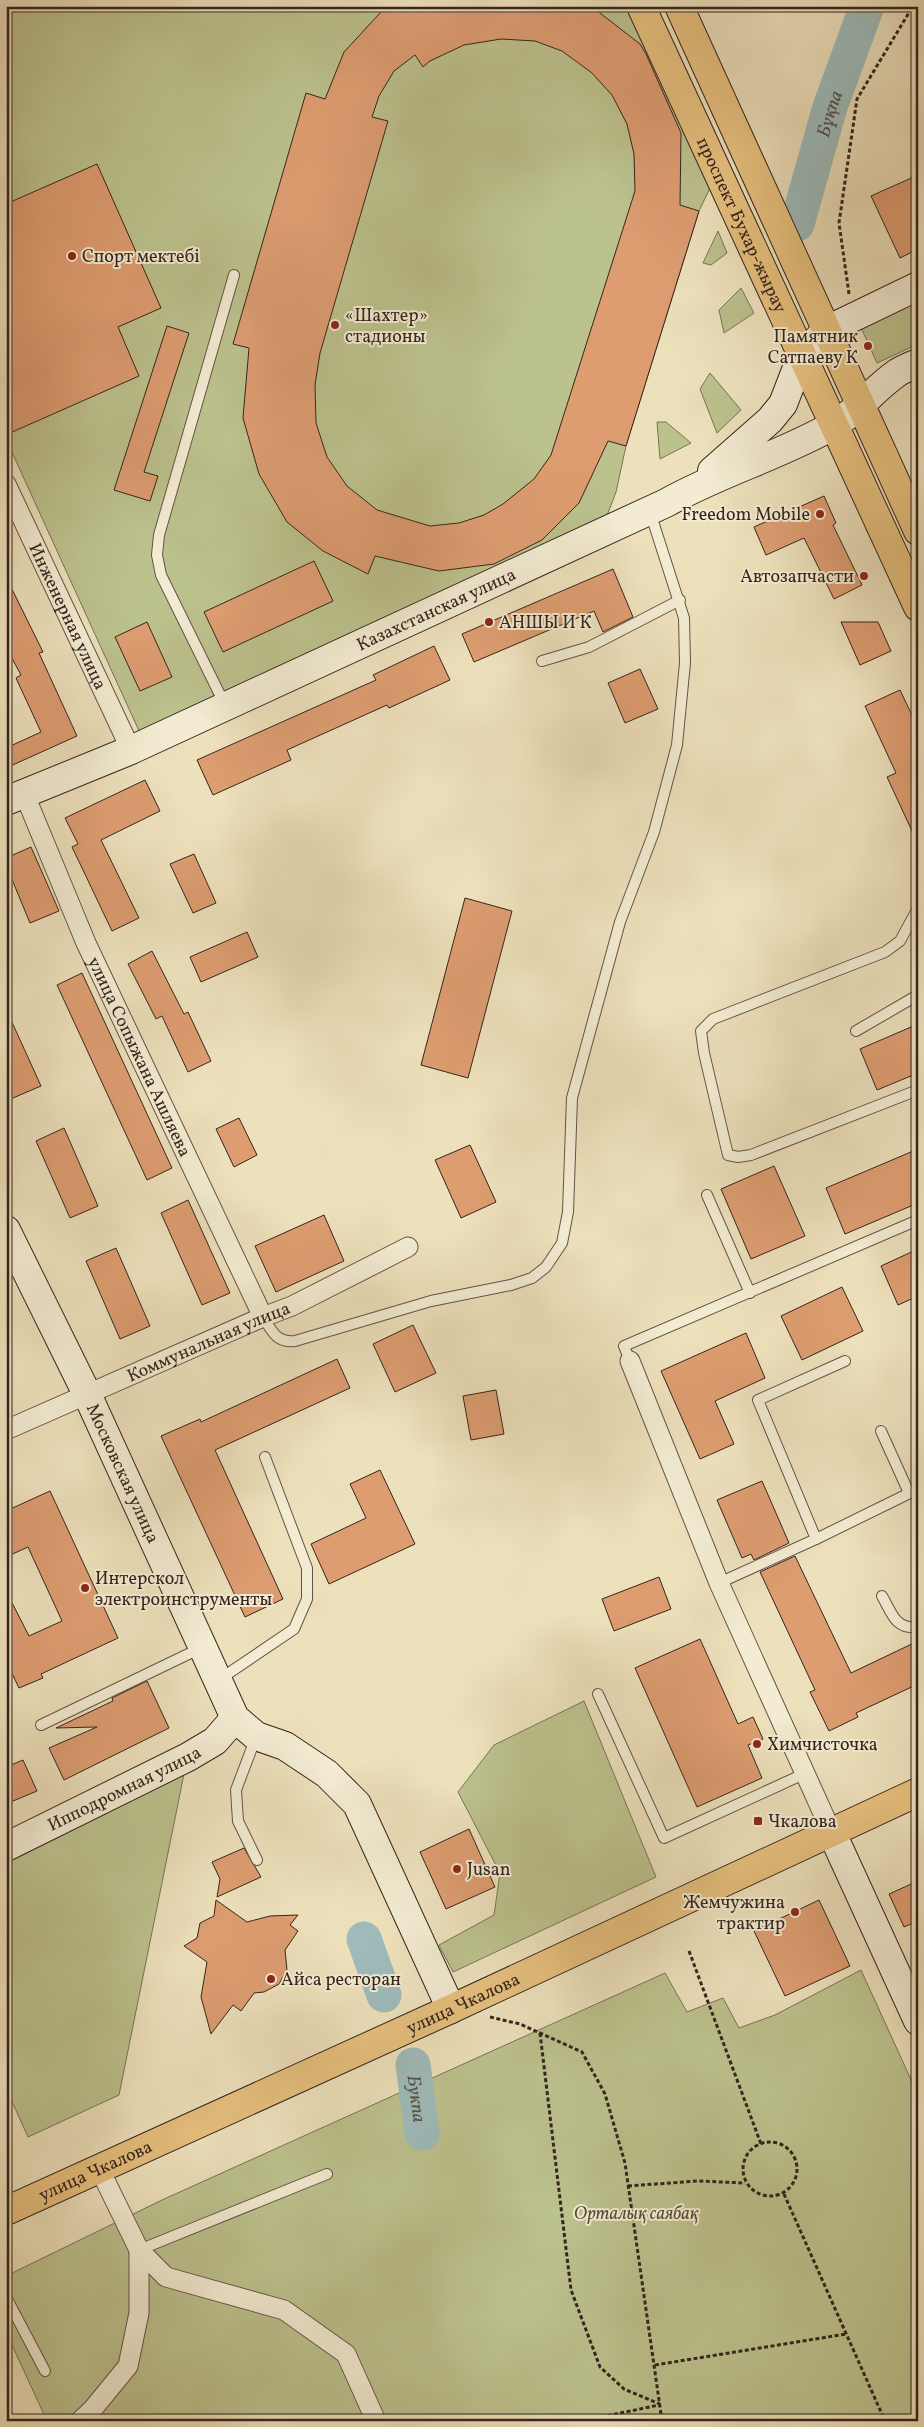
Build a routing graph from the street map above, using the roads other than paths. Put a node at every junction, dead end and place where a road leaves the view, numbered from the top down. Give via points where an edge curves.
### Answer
1 (641, 6) edge
2 (679, 6) edge
3 (234, 274) dead end
4 (918, 286) edge
5 (827, 330) junction
6 (802, 355) junction
7 (918, 363) edge
8 (861, 405) junction
9 (833, 425) junction
10 (6, 484) edge
11 (692, 488) junction
12 (649, 511) junction
13 (918, 532) edge
14 (680, 600) junction
15 (918, 607) edge
16 (542, 661) dead end
17 (226, 706) junction
18 (131, 750) junction
19 (15, 797) edge
20 (918, 908) edge
21 (918, 995) edge
22 (856, 1032) dead end
23 (918, 1090) edge
24 (707, 1195) dead end
25 (918, 1220) edge
26 (6, 1230) edge
27 (408, 1247) dead end
28 (750, 1293) junction
29 (263, 1316) junction
30 (845, 1361) dead end
31 (630, 1362) joint
32 (87, 1394) junction
33 (6, 1430) edge
34 (881, 1431) dead end
35 (264, 1457) dead end
36 (913, 1491) edge
37 (816, 1539) junction
38 (719, 1583) junction
39 (882, 1596) dead end
40 (918, 1627) edge
41 (204, 1647) junction
42 (219, 1680) junction
43 (598, 1694) dead end
44 (235, 1718) junction
45 (42, 1725) dead end
46 (256, 1736) junction
47 (806, 1773) junction
48 (918, 1792) edge
49 (831, 1831) junction
50 (6, 1847) edge
51 (257, 1860) dead end
52 (451, 2009) junction
53 (918, 2022) edge
54 (99, 2168) junction
55 (327, 2174) dead end
56 (6, 2211) edge
57 (139, 2250) junction
58 (6, 2297) edge
59 (45, 2371) dead end
60 (80, 2421) edge
61 (376, 2421) edge

1 - 6 main road, проспект Бухар-жырау
2 - 5 main road, проспект Бухар-жырау
3 - 17 lane via 159,535 157,555 161,575
4 - 5 main road
5 - 6 main road
5 - 8 main road, проспект Бухар-жырау
6 - 9 main road, проспект Бухар-жырау
6 - 11 main road via 783,404 770,420
7 - 8 main road, Казахстанская улица via 898,372
8 - 9 main road, Казахстанская улица
8 - 13 main road, проспект Бухар-жырау
9 - 11 main road, Казахстанская улица via 766,458
9 - 15 main road, проспект Бухар-жырау
10 - 18 street, Инженерная улица
11 - 12 main road, Казахстанская улица
12 - 14 lane
12 - 17 main road, Казахстанская улица
14 - 16 lane via 590,647
14 - 29 lane via 684,618 685,663 677,744 654,832 617,931 572,1098 568,1212 562,1244 546,1267 532,1278 431,1301 295,1341 277,1338
17 - 18 main road, Казахстанская улица
18 - 19 main road, Казахстанская улица
19 - 29 street, улица Сопыжана Ашляева
20 - 23 lane via 900,941 885,952 713,1019 701,1030 728,1155 751,1156
21 - 22 lane
24 - 28 lane
25 - 28 lane
26 - 32 main road, Московская улица
27 - 29 street, Коммунальная улица via 292,1306
28 - 31 lane via 624,1346
29 - 32 street, Коммунальная улица
30 - 37 lane via 758,1400
31 - 38 street
32 - 33 street, Коммунальная улица
32 - 41 main road, Московская улица
34 - 36 lane
35 - 42 lane via 307,1568 307,1599 294,1629
36 - 37 lane
37 - 38 lane
38 - 47 street
39 - 40 lane via 899,1624 907,1629
41 - 42 main road, Московская улица
41 - 45 lane
42 - 44 main road, Московская улица
43 - 47 lane via 664,1838
44 - 46 main road
44 - 50 main road, Ипподромная улица via 215,1740 188,1757
46 - 51 lane via 236,1790 238,1821
46 - 52 main road via 285,1746 327,1774 356,1804
47 - 49 street
48 - 49 main road, улица Чкалова
49 - 52 main road, улица Чкалова
49 - 53 main road
52 - 54 main road, улица Чкалова
54 - 56 main road, улица Чкалова
54 - 57 street
55 - 57 lane
57 - 60 street via 139,2313 128,2366
57 - 61 street via 166,2276 284,2310 317,2333 346,2354
58 - 59 lane

